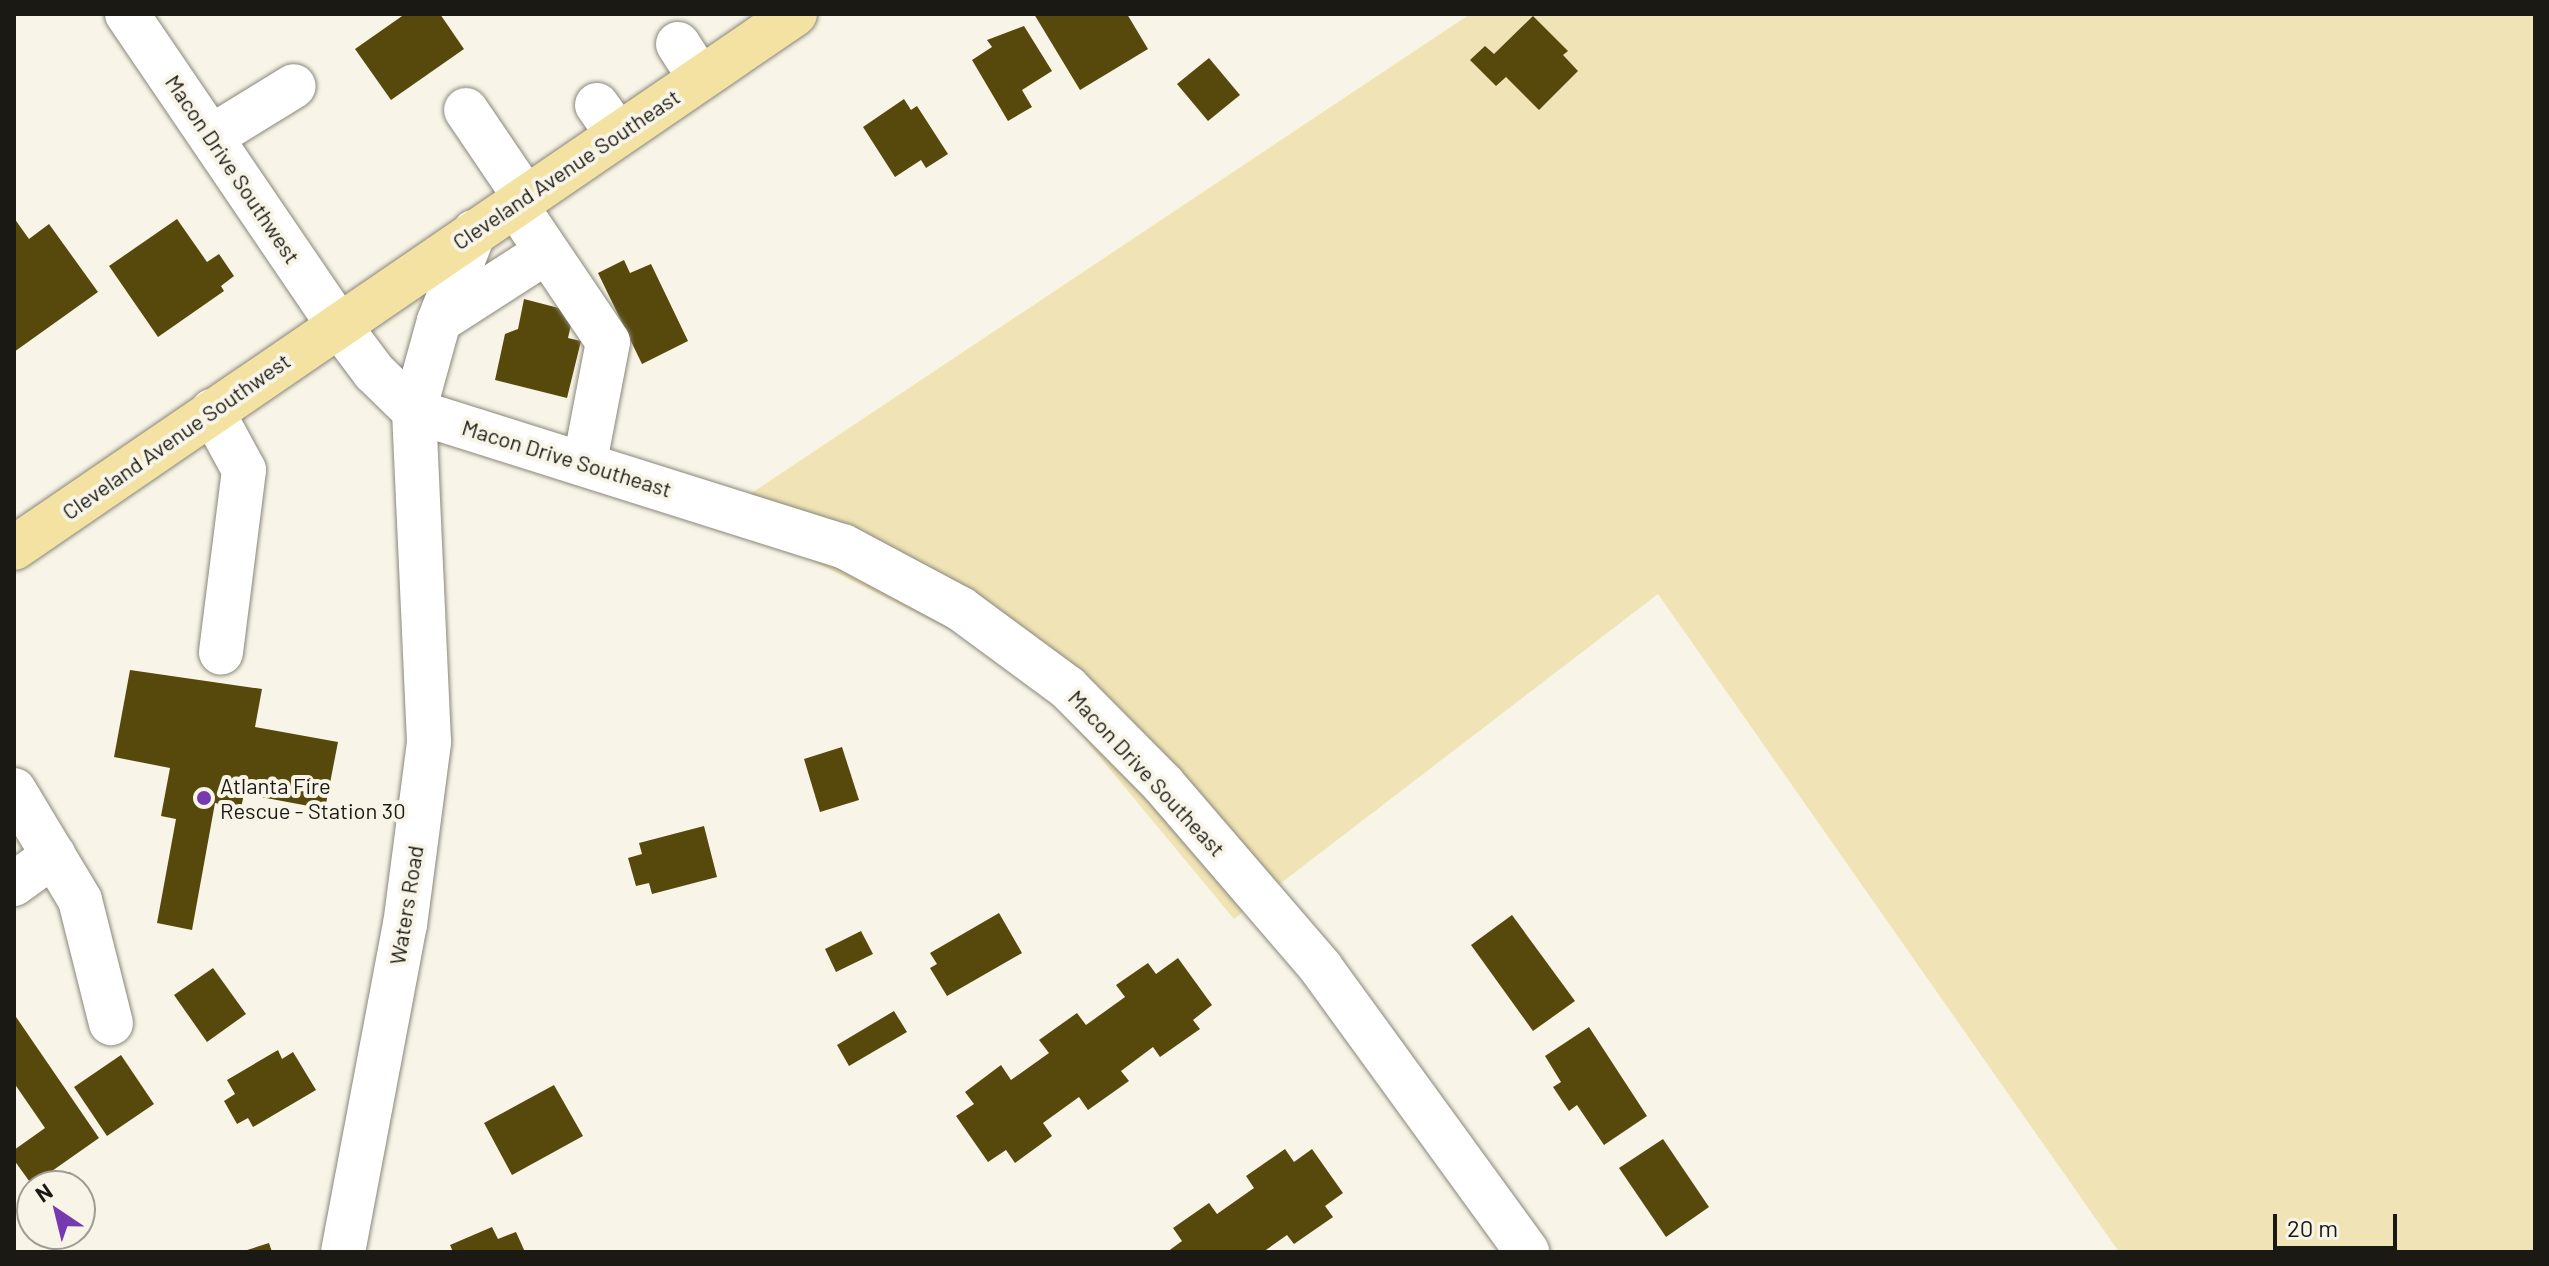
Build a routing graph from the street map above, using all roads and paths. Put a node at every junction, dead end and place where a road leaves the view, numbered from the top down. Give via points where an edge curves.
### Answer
1 (127, 14) edge
2 (784, 17) edge
3 (294, 86) dead end
4 (466, 110) dead end
5 (211, 137) junction
6 (520, 200) junction
7 (474, 232) junction
8 (546, 252) junction
9 (439, 321) junction
10 (338, 324) junction
11 (212, 411) junction
12 (414, 411) junction
13 (585, 462) junction
14 (14, 548) edge
15 (221, 653) dead end
16 (14, 790) edge
17 (54, 855) junction
18 (14, 884) edge
19 (111, 1023) dead end
20 (343, 1252) edge
21 (1527, 1252) edge

1 - 5 street, Macon Drive Southwest
2 - 6 main road, Cleveland Avenue Southeast via 689,61 607,119
3 - 5 street
4 - 6 street
5 - 10 street, Macon Drive Southwest
6 - 7 main road, Cleveland Avenue Southeast
6 - 8 street
7 - 9 street, Waters Road
7 - 10 main road, Cleveland Avenue Southeast
8 - 9 street
8 - 13 street via 608,342
9 - 12 street, Waters Road
10 - 11 main road, Cleveland Avenue Southwest
10 - 12 street, Macon Drive Southeast via 374,372
11 - 14 main road, Cleveland Avenue Southwest
11 - 15 street via 244,470
12 - 13 street, Macon Drive Southeast
12 - 20 street, Waters Road via 429,742 405,925
13 - 21 street, Macon Drive Southeast via 843,546 961,609 1068,688 1163,784 1321,968
16 - 17 street
17 - 18 street
17 - 19 street via 80,900

